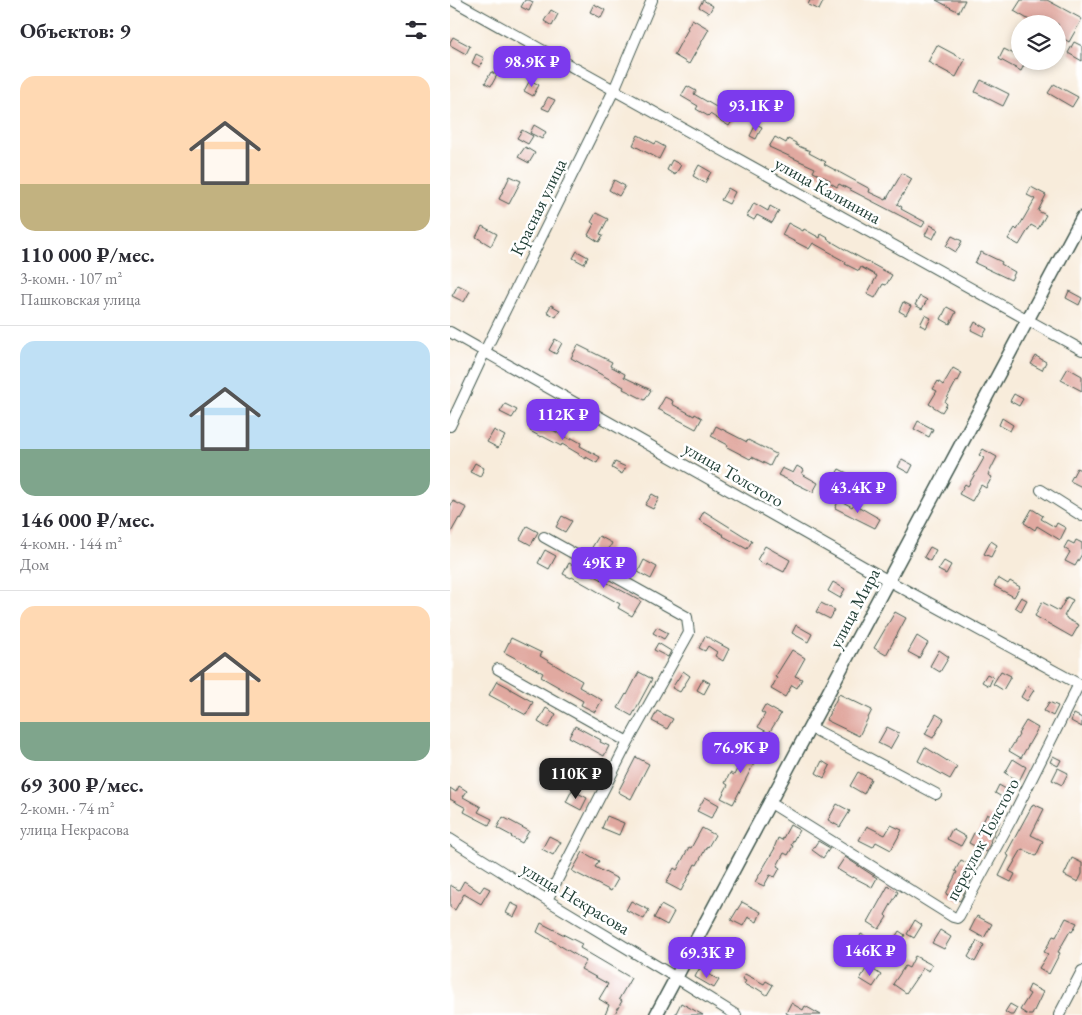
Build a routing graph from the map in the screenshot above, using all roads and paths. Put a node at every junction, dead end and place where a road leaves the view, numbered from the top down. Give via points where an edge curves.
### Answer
1 (452, 0) edge
2 (652, 0) edge
3 (614, 90) junction
4 (1082, 218) edge
5 (1028, 320) junction
6 (450, 332) edge
7 (1082, 350) edge
8 (486, 351) junction
9 (450, 426) edge
10 (1041, 490) dead end
11 (1082, 516) edge
12 (544, 537) dead end
13 (888, 581) junction
14 (498, 669) dead end
15 (1080, 685) edge
16 (810, 726) junction
17 (628, 742) junction
18 (936, 794) dead end
19 (769, 802) junction
20 (450, 839) edge
21 (547, 900) junction
22 (1082, 970) edge
23 (675, 977) junction
24 (656, 1015) edge
25 (736, 1015) edge
26 (1059, 1015) edge

1 - 3 street, улица Калинина
2 - 3 street, Красная улица
3 - 5 street, улица Калинина
3 - 8 street, Красная улица
4 - 5 main road, улица Мира
5 - 7 street, улица Калинина
5 - 13 main road, улица Мира
6 - 8 street, улица Толстого
8 - 9 street, Красная улица
8 - 13 street, улица Толстого
10 - 11 street
12 - 17 street via 687,617 689,633
13 - 15 street, улица Толстого
13 - 16 main road, улица Мира
14 - 17 street
15 - 19 street, переулок Толстого via 957,918
16 - 18 street
16 - 19 main road, улица Мира
17 - 21 street
19 - 23 main road, улица Мира
20 - 21 street, улица Некрасова
21 - 23 street, улица Некрасова
22 - 26 street
23 - 24 main road, улица Мира
23 - 25 street, улица Некрасова

